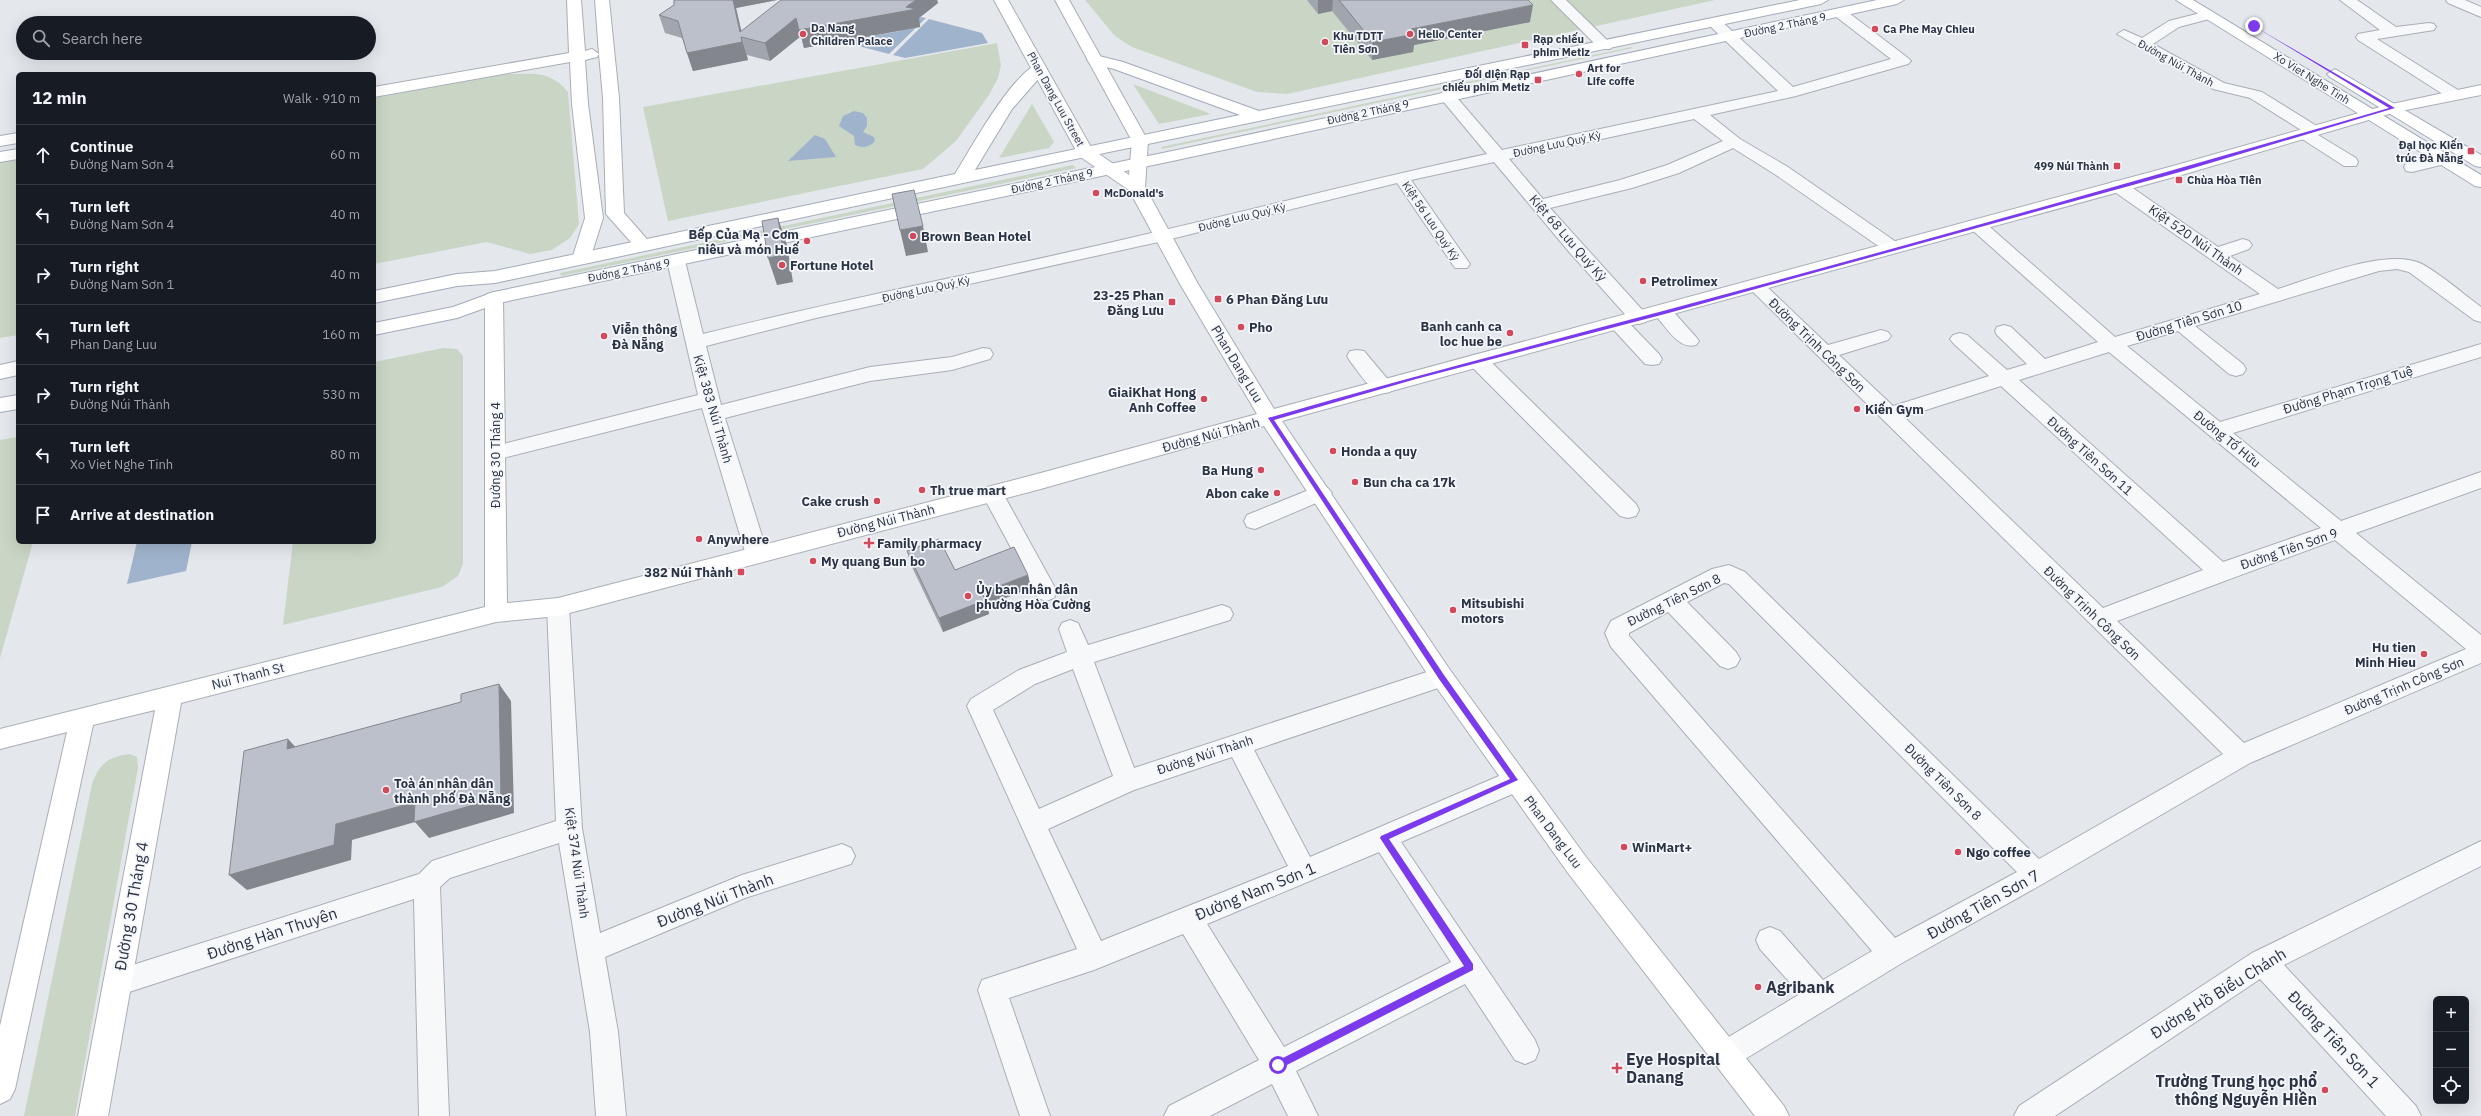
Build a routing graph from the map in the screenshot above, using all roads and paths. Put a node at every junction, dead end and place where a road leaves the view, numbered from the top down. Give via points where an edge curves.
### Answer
1 (574, 0) edge
2 (602, 0) edge
3 (1001, 0) edge
4 (1062, 0) edge
5 (1558, 0) edge
6 (1821, 0) edge
7 (1897, 0) edge
8 (2184, 0) edge
9 (2347, 0) edge
10 (2453, 0) edge
11 (1840, 13) junction
12 (2233, 13) dead end
13 (2481, 13) edge
14 (2208, 15) junction
15 (1715, 23) junction
16 (2249, 23) dead end
17 (2429, 27) dead end
18 (2393, 32) junction
19 (2124, 34) dead end
20 (1731, 37) junction
21 (2142, 44) junction
22 (606, 45) junction
23 (1605, 46) junction
24 (576, 50) junction
25 (1094, 60) junction
26 (1902, 61) joint
27 (2320, 65) dead end
28 (1039, 69) junction
29 (376, 78) edge
30 (390, 82) junction
31 (2481, 90) edge
32 (376, 91) edge
33 (1790, 93) junction
34 (1446, 95) junction
35 (2456, 95) junction
36 (2393, 108) junction
37 (1698, 114) junction
38 (2371, 114) junction
39 (1259, 116) junction
40 (2310, 132) junction
41 (16, 138) edge
42 (0, 141) edge
43 (1140, 141) junction
44 (1734, 142) junction
45 (1085, 152) junction
46 (16, 154) edge
47 (1499, 156) junction
48 (0, 157) edge
49 (2443, 158) junction
50 (2350, 162) dead end
51 (2481, 162) edge
52 (1137, 163) junction
53 (2412, 167) dead end
54 (1107, 170) junction
55 (1402, 177) junction
56 (961, 179) junction
57 (2481, 182) edge
58 (2118, 186) junction
59 (1136, 187) junction
60 (1540, 205) junction
61 (1978, 225) junction
62 (1163, 236) junction
63 (2243, 245) dead end
64 (644, 246) junction
65 (1893, 248) junction
66 (2216, 254) junction
67 (581, 259) junction
68 (676, 261) junction
69 (1461, 264) dead end
70 (495, 277) junction
71 (1756, 286) junction
72 (2274, 295) junction
73 (376, 297) edge
74 (494, 298) junction
75 (1663, 312) junction
76 (2481, 316) edge
77 (1639, 318) junction
78 (2180, 323) junction
79 (1619, 324) junction
80 (376, 329) edge
81 (2004, 331) dead end
82 (1881, 336) dead end
83 (1960, 339) dead end
84 (1689, 340) dead end
85 (694, 344) junction
86 (2112, 344) junction
87 (2481, 350) edge
88 (1826, 352) junction
89 (983, 354) dead end
90 (1357, 356) dead end
91 (1652, 359) dead end
92 (1478, 361) junction
93 (2042, 367) junction
94 (16, 368) edge
95 (2236, 369) dead end
96 (0, 372) edge
97 (2003, 379) junction
98 (1383, 387) junction
99 (16, 402) edge
100 (0, 405) edge
101 (711, 406) junction
102 (1888, 415) junction
103 (1270, 419) junction
104 (2216, 431) junction
105 (495, 453) junction
106 (2481, 480) edge
107 (1321, 493) junction
108 (993, 494) junction
109 (1628, 510) dead end
110 (1255, 521) dead end
111 (2341, 531) junction
112 (757, 555) junction
113 (2220, 572) junction
114 (1046, 592) dead end
115 (1670, 600) junction
116 (558, 607) junction
117 (496, 613) junction
118 (1222, 614) dead end
119 (2098, 619) junction
120 (1070, 629) dead end
121 (2481, 648) edge
122 (2481, 653) edge
123 (1079, 657) junction
124 (1728, 659) dead end
125 (1442, 677) junction
126 (170, 696) junction
127 (83, 718) junction
128 (0, 739) edge
129 (1238, 744) junction
130 (2241, 756) junction
131 (1515, 780) junction
132 (1127, 781) junction
133 (1034, 823) junction
134 (569, 828) junction
135 (1384, 838) junction
136 (2481, 853) edge
137 (842, 856) dead end
138 (1304, 872) junction
139 (2037, 874) junction
140 (427, 883) junction
141 (1189, 918) junction
142 (1770, 940) dead end
143 (590, 950) junction
144 (1892, 954) junction
145 (1094, 957) junction
146 (2262, 962) junction
147 (1470, 967) junction
148 (117, 983) junction
149 (1821, 998) junction
150 (9, 1010) edge
151 (1525, 1050) dead end
152 (1726, 1054) junction
153 (1278, 1065) junction
154 (0, 1089) edge
155 (93, 1116) edge
156 (434, 1116) edge
157 (611, 1116) edge
158 (1035, 1116) edge
159 (1179, 1116) edge
160 (1303, 1116) edge
161 (1774, 1116) edge
162 (2029, 1116) edge
163 (2406, 1116) edge

1 - 24 main road
2 - 22 main road
3 - 28 main road, Phan Dang Luu Street
4 - 25 main road
5 - 23 street
6 - 15 main road, Đường 2 Tháng 9
7 - 11 main road, Đường 2 Tháng 9
8 - 14 main road, Xo Viet Nghe Tinh
9 - 18 street
10 - 13 street
11 - 20 main road, Đường 2 Tháng 9
11 - 26 street, Đường 2 Tháng 9
12 - 16 main road
14 - 21 street via 2174,24
14 - 38 main road, Xo Viet Nghe Tinh
15 - 20 street, Đường 2 Tháng 9
15 - 23 main road, Đường 2 Tháng 9
17 - 18 street
18 - 35 street via 2363,37
19 - 21 street, Đường Núi Thành
20 - 33 street, Đường 2 Tháng 9
20 - 34 main road, Đường 2 Tháng 9
21 - 40 street, Đường Núi Thành via 2219,86 2256,95
22 - 24 main road
22 - 64 main road via 616,214
23 - 39 main road, Đường 2 Tháng 9
24 - 30 main road
24 - 67 main road via 594,218
25 - 39 main road via 1118,65
25 - 43 main road
26 - 33 street, Đường Lưu Quý Kỳ via 1843,75
27 - 36 main road, Xo Viet Nghe Tinh
28 - 45 main road, Phan Dang Luu Street
28 - 56 main road via 1023,83 992,126
29 - 30 main road
30 - 32 main road
31 - 35 main road, Đường Núi Thành
33 - 37 street, Đường Lưu Quý Kỳ
34 - 47 street, Kiệt 68 Lưu Quý Kỳ
34 - 52 main road, Đường 2 Tháng 9
35 - 36 main road, Đường Núi Thành
36 - 38 main road, Đường Núi Thành
36 - 51 main road, Xo Viet Nghe Tinh
37 - 44 street
37 - 47 street, Đường Lưu Quý Kỳ
38 - 40 main road, Đường Núi Thành
38 - 49 main road, Xo Viet Nghe Tinh
39 - 43 main road, Đường 2 Tháng 9
40 - 50 street
40 - 58 main road, Đường Núi Thành
41 - 42 main road
43 - 45 main road, Đường 2 Tháng 9
43 - 52 main road
44 - 60 street via 1672,169 1626,184
44 - 65 street via 1782,171
45 - 54 main road, Phan Dang Luu Street
45 - 56 main road, Đường 2 Tháng 9
46 - 48 main road
47 - 55 street, Đường Lưu Quý Kỳ
47 - 60 street, Kiệt 68 Lưu Quý Kỳ
49 - 53 street
49 - 57 main road, Xo Viet Nghe Tinh
52 - 54 main road, Đường 2 Tháng 9
52 - 59 main road
54 - 59 main road, Phan Dang Luu Street
54 - 68 main road, Đường 2 Tháng 9
55 - 62 street, Đường Lưu Quý Kỳ
55 - 69 street, Kiệt 56 Lưu Quý Kỳ
56 - 64 main road, Đường 2 Tháng 9
58 - 61 main road, Đường Núi Thành
58 - 66 street, Kiệt 520 Núi Thành
59 - 62 main road, Phan Dang Luu
60 - 77 street, Kiệt 68 Lưu Quý Kỳ
61 - 65 main road, Đường Núi Thành
61 - 86 street, Đường Tố Hữu
62 - 85 street, Đường Lưu Quý Kỳ via 816,312
62 - 103 main road, Phan Dang Luu
63 - 66 street
64 - 67 main road, Đường 2 Tháng 9
65 - 71 main road, Đường Núi Thành
66 - 72 street, Kiệt 520 Núi Thành
67 - 70 main road, Đường 2 Tháng 9
68 - 74 main road, Đường 2 Tháng 9
68 - 85 street, Kiệt 383 Núi Thành
70 - 73 main road, Đường 2 Tháng 9 via 457,280
70 - 74 main road, Đường 30 Tháng 4
71 - 75 main road, Đường Núi Thành
71 - 88 street, Đường Trịnh Công Sơn
72 - 76 street, Đường Tiên Sơn 10 via 2378,265 2397,263 2415,268
72 - 78 street, Đường Tiên Sơn 10
74 - 80 main road, Đường 2 Tháng 9 via 457,312
74 - 105 main road, Đường 30 Tháng 4
75 - 77 main road, Đường Núi Thành
75 - 84 street
77 - 79 main road, Đường Núi Thành
78 - 86 street, Đường Tiên Sơn 10
78 - 95 street
79 - 91 street
79 - 92 main road, Đường Núi Thành
81 - 93 street
82 - 88 street
83 - 97 street, Đường Tiên Sơn 11
85 - 101 street, Kiệt 383 Núi Thành
86 - 93 street, Đường Tiên Sơn 10
86 - 104 street, Đường Tố Hữu
87 - 104 street, Đường Phạm Trọng Tuệ
88 - 102 street, Đường Trịnh Công Sơn
89 - 101 street via 945,364 870,374
90 - 98 street
92 - 98 main road, Đường Núi Thành
92 - 109 street
93 - 97 street, Đường Tiên Sơn 10
94 - 96 main road
97 - 102 street, Đường Tiên Sơn 10
97 - 113 street, Đường Tiên Sơn 11
98 - 103 main road, Đường Núi Thành
99 - 100 main road
101 - 105 street
101 - 112 street, Kiệt 383 Núi Thành
102 - 119 street, Đường Trịnh Công Sơn
103 - 107 main road, Phan Dang Luu
103 - 108 main road, Đường Núi Thành
104 - 111 street, Đường Tố Hữu
105 - 117 main road, Đường 30 Tháng 4
106 - 111 street, Đường Tiên Sơn 9
107 - 110 street
107 - 125 main road, Phan Dang Luu
108 - 112 main road, Đường Núi Thành
108 - 114 street
111 - 113 street, Đường Tiên Sơn 9
111 - 121 street, Đường Tố Hữu
112 - 116 main road, Đường Núi Thành
113 - 119 street, Đường Tiên Sơn 9
115 - 124 street
115 - 139 street, Đường Tiên Sơn 8 via 1720,575 1729,574 1737,578
115 - 144 street, Đường Tiên Sơn 8 via 1619,627 1619,640
116 - 117 main road, Đường Núi Thành
116 - 134 street, Kiệt 374 Núi Thành
117 - 126 main road, Nui Thanh St
118 - 123 street
119 - 130 street, Đường Trịnh Công Sơn
120 - 123 street
122 - 130 street, Đường Trịnh Công Sơn
123 - 132 street
123 - 133 street via 1027,677 979,706
125 - 129 street, Đường Núi Thành
125 - 131 main road, Phan Dang Luu
126 - 127 main road, Nui Thanh St
126 - 148 main road, Đường 30 Tháng 4
127 - 128 main road, Nui Thanh St
127 - 150 main road
129 - 132 street, Đường Núi Thành
129 - 138 street
130 - 139 street, Đường Tiên Sơn 7
131 - 135 street, Đường Nam Sơn 1
131 - 152 main road, Phan Dang Luu via 1577,865
132 - 133 street, Đường Núi Thành
133 - 145 street
134 - 140 street, Đường Hàn Thuyên via 441,869
134 - 143 street, Kiệt 374 Núi Thành
135 - 138 street, Đường Nam Sơn 1
135 - 147 street
136 - 146 street, Đường Hồ Biểu Chánh
137 - 143 street, Đường Núi Thành via 742,887
138 - 141 street, Đường Nam Sơn 1
139 - 144 street, Đường Tiên Sơn 7
140 - 148 street, Đường Hàn Thuyên
140 - 156 street
141 - 145 street, Đường Nam Sơn 1
141 - 153 street
142 - 149 street
143 - 157 street, Kiệt 374 Núi Thành via 604,1032
144 - 149 street, Đường Tiên Sơn 7
145 - 158 street, Đường Nam Sơn 1 via 992,990
146 - 162 street, Đường Hồ Biểu Chánh
146 - 163 street, Đường Tiên Sơn 1
147 - 151 street
147 - 153 street
148 - 155 main road, Đường 30 Tháng 4
149 - 152 street, Đường Tiên Sơn 7
150 - 154 main road
152 - 161 main road, Phan Dang Luu
153 - 159 street
153 - 160 street

